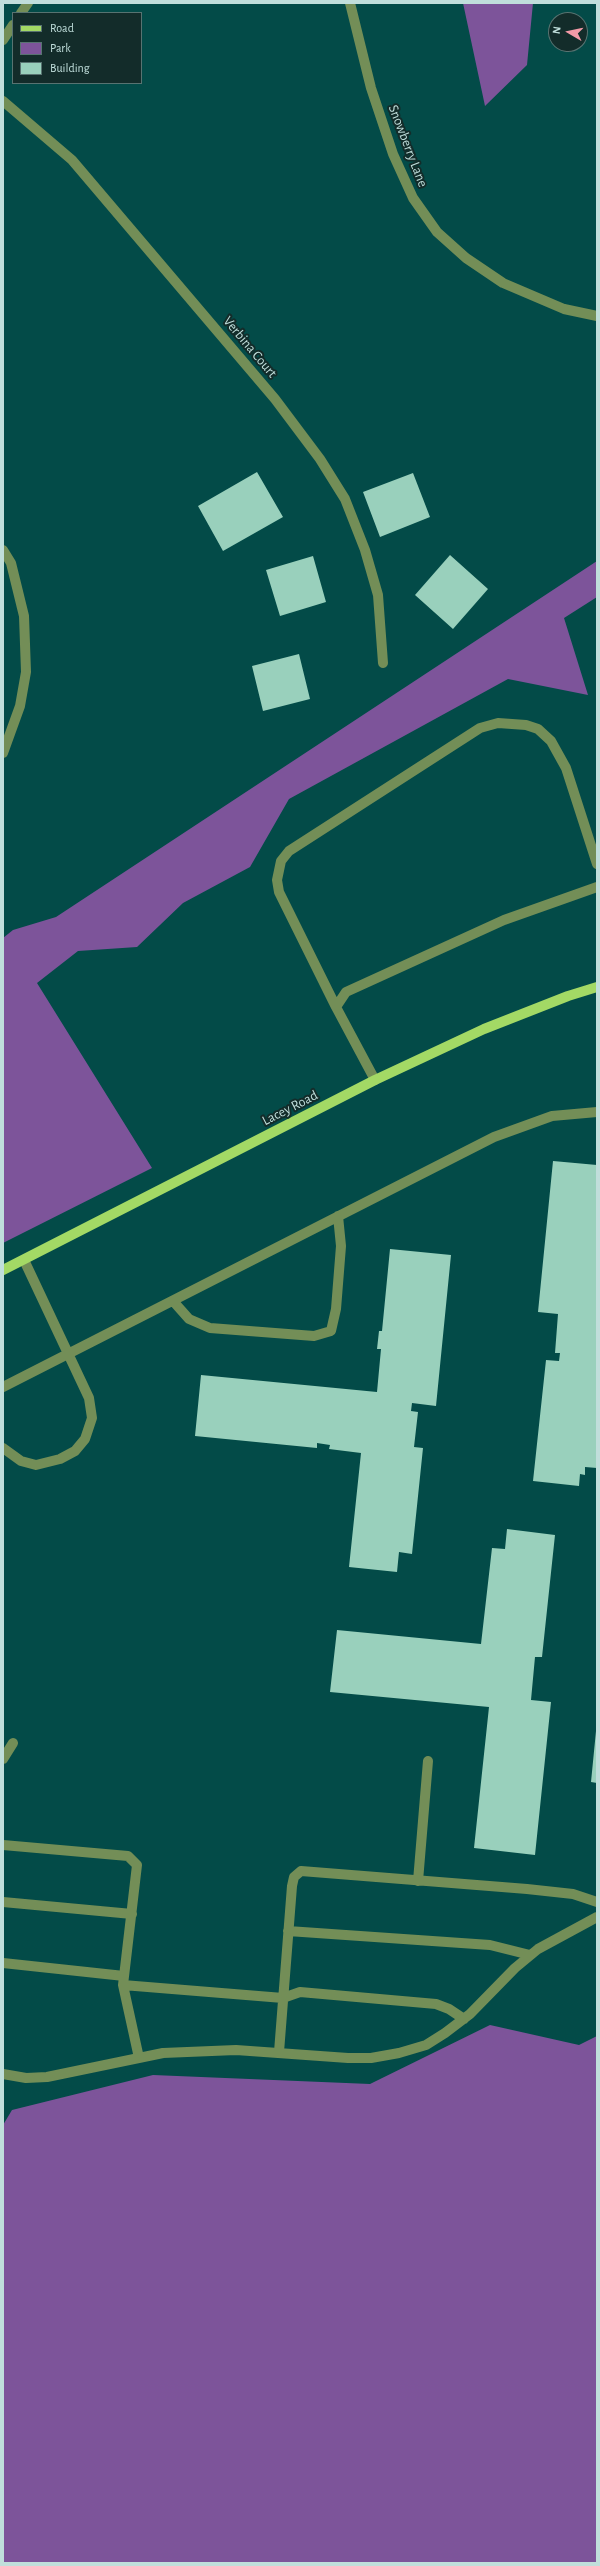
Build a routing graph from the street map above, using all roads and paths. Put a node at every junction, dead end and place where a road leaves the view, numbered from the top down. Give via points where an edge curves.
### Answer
1 (28, 3) edge
2 (350, 3) edge
3 (22, 12) edge
4 (12, 26) edge
5 (3, 40) edge
6 (3, 100) edge
7 (597, 316) edge
8 (3, 550) edge
9 (383, 663) dead end
10 (3, 753) edge
11 (597, 864) edge
12 (597, 887) edge
13 (597, 987) edge
14 (336, 1008) junction
15 (375, 1080) junction
16 (597, 1112) edge
17 (338, 1216) junction
18 (24, 1260) junction
19 (3, 1270) edge
20 (173, 1301) junction
21 (67, 1354) junction
22 (3, 1387) edge
23 (4, 1451) edge
24 (13, 1743) dead end
25 (3, 1759) edge
26 (428, 1761) dead end
27 (3, 1845) edge
28 (418, 1880) junction
29 (3, 1902) edge
30 (597, 1902) edge
31 (132, 1914) junction
32 (597, 1917) edge
33 (288, 1931) junction
34 (530, 1955) junction
35 (3, 1963) edge
36 (124, 1980) junction
37 (283, 1998) junction
38 (464, 2019) junction
39 (278, 2052) junction
40 (139, 2058) junction
41 (3, 2074) edge

1 - 3 street
2 - 7 street, Snowberry Lane via 371,88 393,154 413,198 438,232 466,258 503,283 556,306
4 - 5 street
6 - 9 street, Verbina Court via 72,160 275,398 320,459 345,500 365,550 378,594
8 - 10 street via 11,563 24,616 26,672 20,706
11 - 14 street via 566,768 551,741 538,729 526,725 498,723 480,728 289,851 281,861 277,880 279,892
12 - 14 street via 454,941 346,992
13 - 15 main road, Lacey Road via 484,1029
14 - 15 street
15 - 18 main road, Lacey Road
16 - 17 street via 552,1116 494,1136
17 - 20 street
17 - 20 street via 341,1246 336,1309 331,1331 314,1336 210,1328 189,1319
18 - 19 main road, Lacey Road
18 - 21 street
20 - 21 street
21 - 22 street
21 - 23 street via 89,1398 92,1418 85,1439 75,1451 60,1459 36,1465 21,1462
24 - 25 street
26 - 28 street
27 - 31 street via 128,1856 137,1865
28 - 30 street via 573,1894
28 - 33 street via 301,1871 294,1877 292,1886
29 - 31 street
31 - 36 street
32 - 34 street
33 - 34 street via 490,1945
33 - 37 street
34 - 38 street
35 - 36 street
36 - 37 street
36 - 40 street
37 - 38 street via 300,1992 436,2004
37 - 39 street
38 - 39 street via 426,2045 378,2057 348,2058
39 - 40 street via 236,2050 163,2053
40 - 41 street via 47,2077 26,2078

